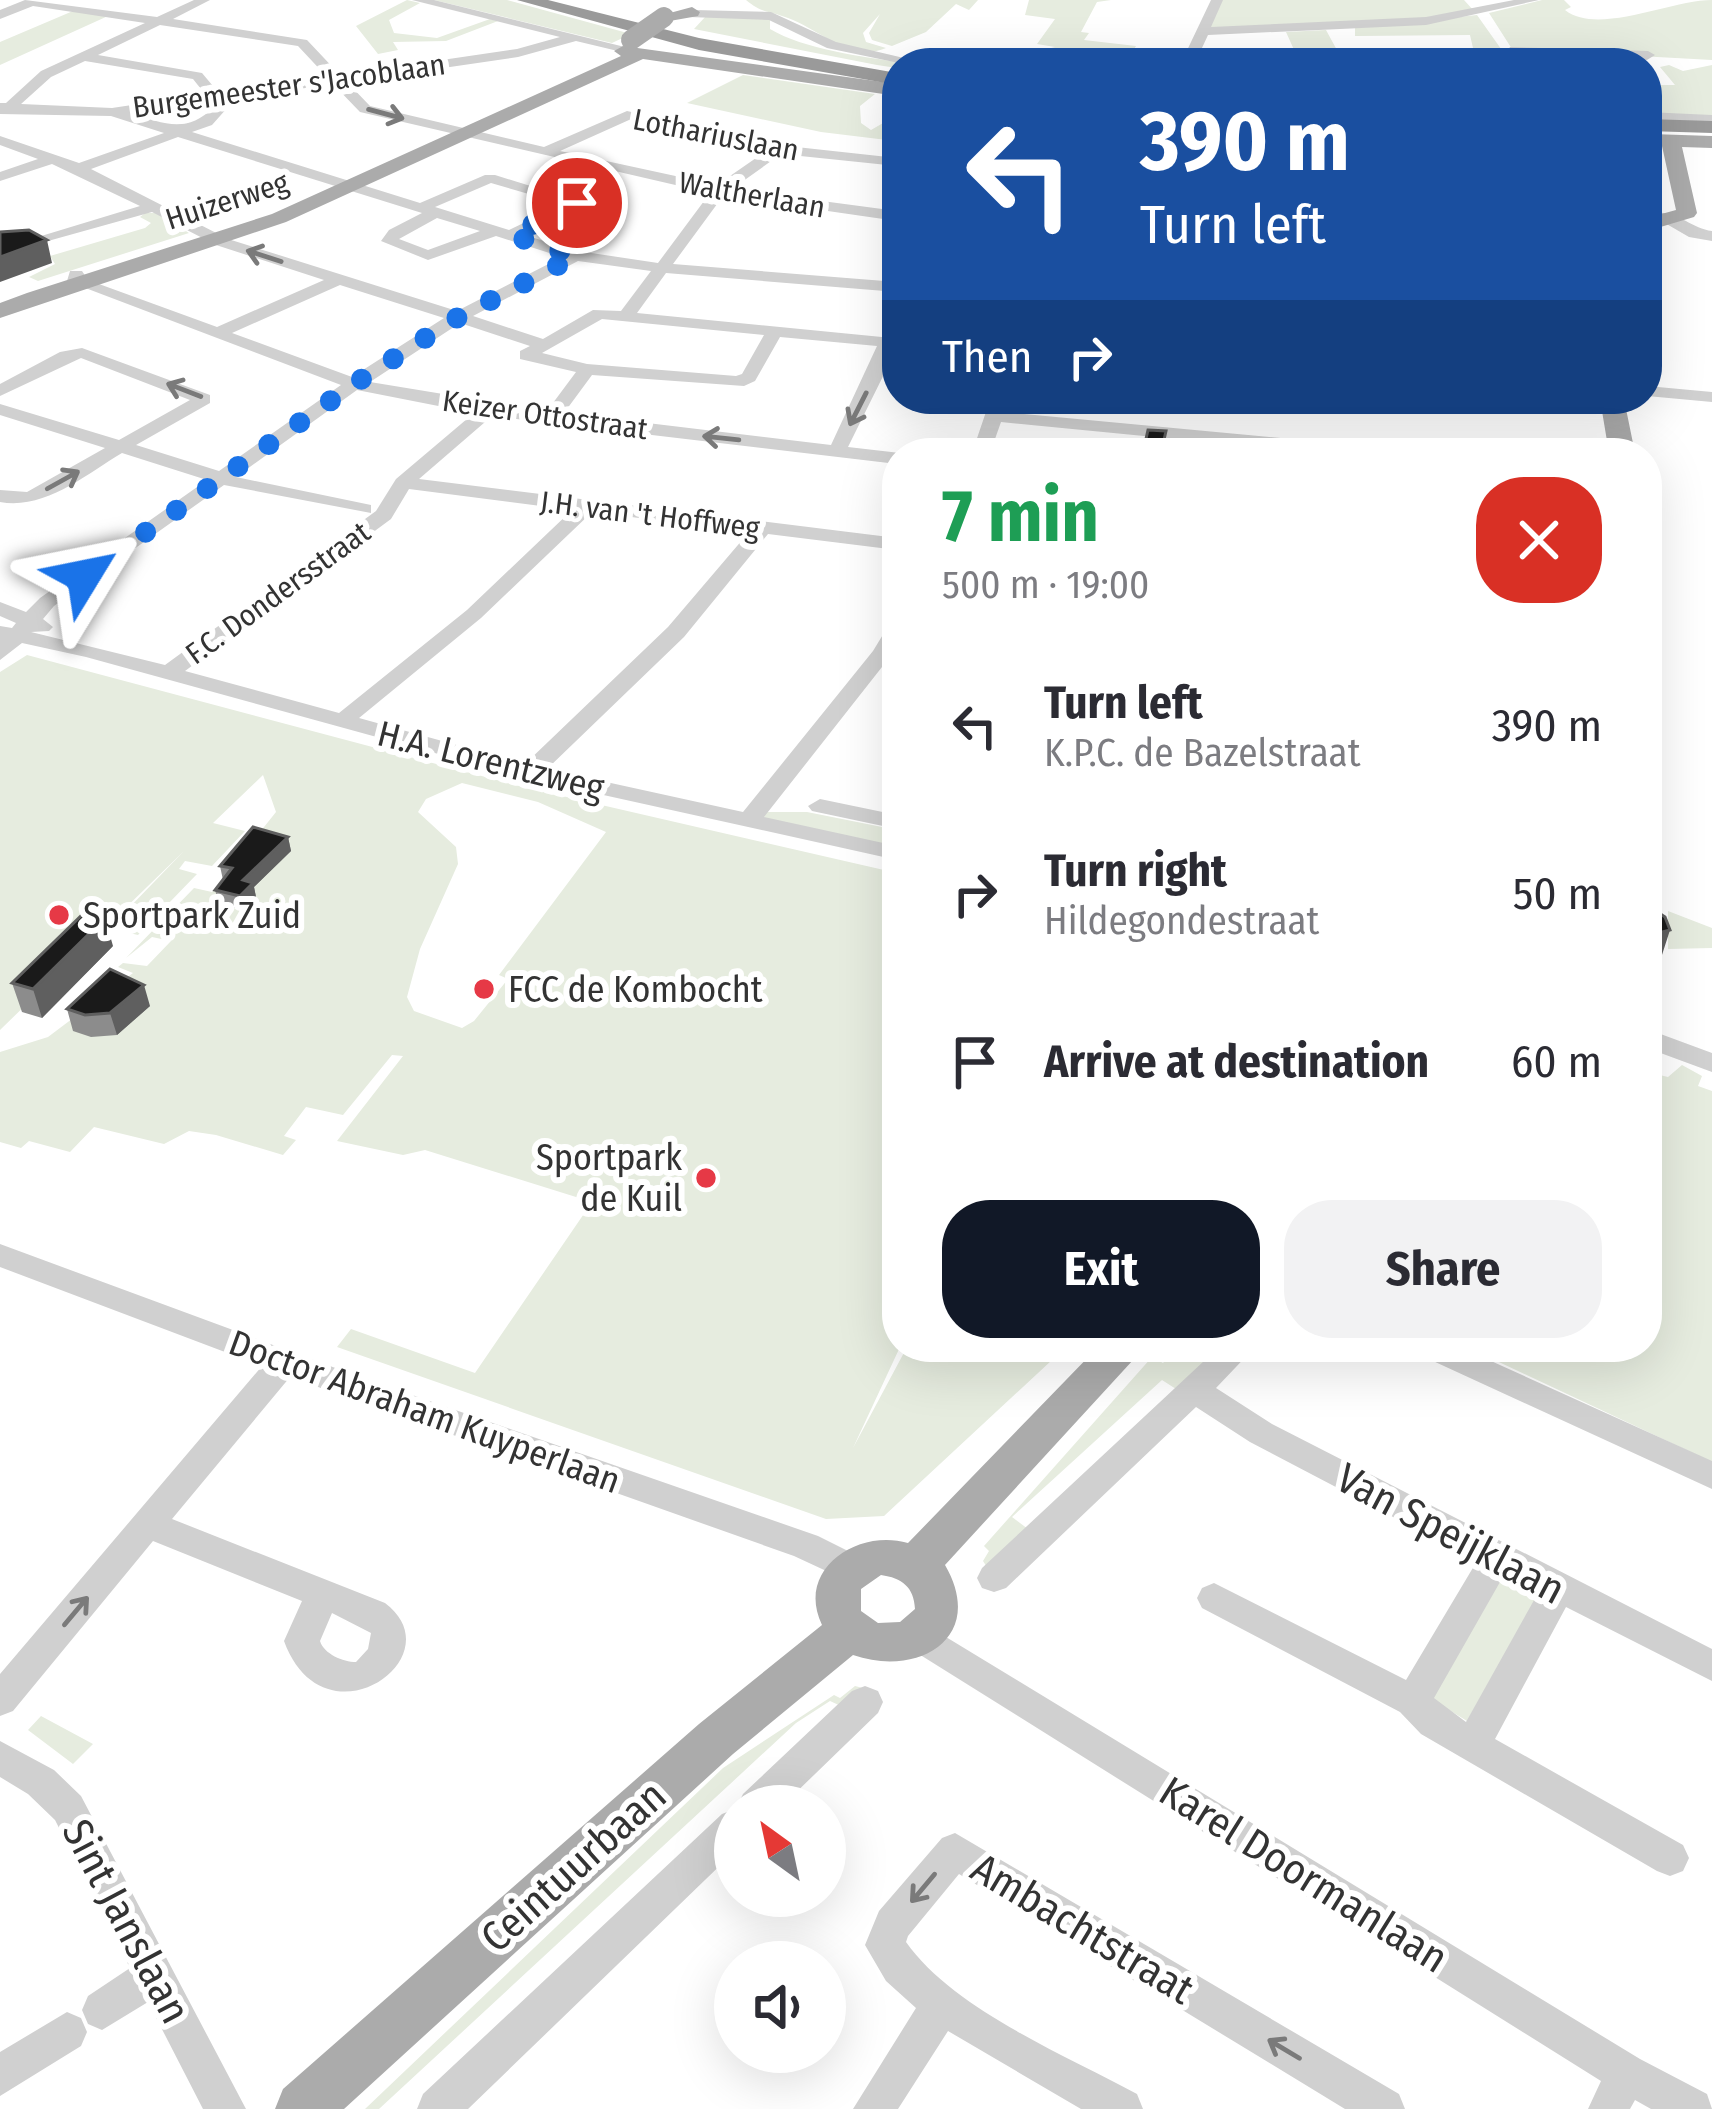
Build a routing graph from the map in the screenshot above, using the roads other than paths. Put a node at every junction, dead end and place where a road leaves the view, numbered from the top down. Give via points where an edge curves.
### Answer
1 (204, 0) edge
2 (418, 0) edge
3 (526, 0) edge
4 (558, 0) edge
5 (741, 0) edge
6 (1217, 0) edge
7 (1533, 0) edge
8 (34, 1) edge
9 (1477, 6) edge
10 (682, 11) edge
11 (751, 13) junction
12 (0, 15) edge
13 (158, 21) junction
14 (1200, 31) junction
15 (576, 37) junction
16 (638, 48) junction
17 (1194, 48) edge
18 (1507, 48) edge
19 (82, 56) junction
20 (882, 56) edge
21 (882, 72) edge
22 (882, 73) edge
23 (337, 80) junction
24 (882, 89) edge
25 (215, 97) junction
26 (3, 110) edge
27 (112, 112) junction
28 (1712, 131) edge
29 (1662, 132) edge
30 (179, 133) junction
31 (464, 134) junction
32 (0, 140) edge
33 (778, 149) junction
34 (543, 153) junction
35 (1662, 153) edge
36 (51, 159) junction
37 (882, 160) edge
38 (592, 164) junction
39 (79, 168) junction
40 (573, 172) dead end
41 (0, 177) edge
42 (554, 181) dead end
43 (352, 186) junction
44 (534, 190) junction
45 (720, 190) junction
46 (153, 207) junction
47 (429, 210) junction
48 (882, 215) edge
49 (1662, 219) edge
50 (1662, 222) edge
51 (503, 233) junction
52 (1712, 236) edge
53 (213, 237) junction
54 (34, 243) edge
55 (576, 256) junction
56 (661, 268) junction
57 (76, 277) junction
58 (337, 280) junction
59 (882, 283) edge
60 (0, 308) edge
61 (626, 316) junction
62 (455, 319) junction
63 (775, 330) junction
64 (218, 333) junction
65 (882, 341) edge
66 (542, 344) junction
67 (587, 369) junction
68 (882, 378) edge
69 (354, 384) junction
70 (0, 391) edge
71 (1662, 393) edge
72 (1712, 397) edge
73 (0, 410) edge
74 (488, 410) junction
75 (1033, 414) edge
76 (551, 418) junction
77 (1181, 438) edge
78 (123, 446) junction
79 (837, 451) junction
80 (882, 456) edge
81 (226, 476) junction
82 (403, 483) junction
83 (0, 496) edge
84 (585, 508) junction
85 (374, 512) junction
86 (762, 529) junction
87 (882, 542) edge
88 (0, 608) edge
89 (15, 629) edge
90 (0, 654) edge
91 (882, 663) edge
92 (167, 674) junction
93 (341, 722) junction
94 (530, 772) junction
95 (820, 806) dead end
96 (882, 819) edge
97 (747, 823) junction
98 (882, 850) edge
99 (1662, 1043) edge
100 (1708, 1057) edge
101 (0, 1255) edge
102 (284, 1362) junction
103 (1110, 1362) edge
104 (1224, 1362) edge
105 (1464, 1362) edge
106 (1196, 1391) junction
107 (1712, 1475) edge
108 (149, 1525) junction
109 (1496, 1558) junction
110 (917, 1564) junction
111 (850, 1568) junction
112 (994, 1578) dead end
113 (1558, 1590) junction
114 (322, 1595) dead end
115 (1214, 1598) dead end
116 (849, 1630) junction
117 (918, 1635) junction
118 (1712, 1666) edge
119 (0, 1700) edge
120 (1413, 1701) junction
121 (865, 1702) dead end
122 (1473, 1744) junction
123 (0, 1758) edge
124 (778, 1785) edge
125 (714, 1846) edge
126 (1670, 1858) dead end
127 (156, 1974) junction
128 (942, 2004) junction
129 (102, 2010) dead end
130 (67, 2032) dead end
131 (0, 2076) edge
132 (1618, 2091) edge
133 (225, 2109) edge
134 (303, 2109) edge
135 (438, 2109) edge
136 (874, 2109) edge
137 (1122, 2109) edge
138 (1384, 2109) edge
139 (1692, 2109) edge

1 - 13 street
2 - 15 street
3 - 22 highway via 699,44
4 - 21 highway
5 - 11 street
6 - 14 street
7 - 9 street
8 - 12 street
8 - 13 street, Waltherlaan
9 - 14 street via 1366,26
9 - 18 street
10 - 11 street
10 - 16 main road, Huizerweg
11 - 20 street
13 - 19 street
13 - 23 street, Waltherlaan via 302,43
14 - 17 street
15 - 16 street
15 - 23 street, Burgemeester s'Jacoblaan
16 - 24 main road
16 - 31 main road, Huizerweg
19 - 25 street via 196,76
19 - 26 street
23 - 25 street, Burgemeester s'Jacoblaan
23 -> 31 street, Waltherlaan via 365,109
25 - 27 street, Burgemeester s'Jacoblaan
25 - 30 street via 221,107 206,122
26 - 27 street, Burgemeester s'Jacoblaan
27 - 30 street
28 - 29 highway
30 - 39 street
30 - 43 street
31 - 34 street, Waltherlaan
31 - 43 main road, Huizerweg
32 - 36 street
33 - 34 street, Lothariuslaan via 621,115
33 - 37 street, Lothariuslaan
33 - 45 street
34 - 38 street, Waltherlaan
35 - 49 main road via 1687,213
36 - 39 street
36 - 41 street
38 - 40 street
38 - 45 street, Waltherlaan
39 - 46 street
42 - 44 street
43 - 47 street
43 - 53 main road, Huizerweg
44 - 47 street via 490,178
44 - 51 street via 577,203
45 - 48 street, Waltherlaan
45 - 56 street
46 - 53 street
46 - 54 street
47 - 51 street
47 - 51 street via 389,242 428,255
50 - 52 street
51 - 55 street
53 - 57 main road, Huizerweg
58 -> 53 street
55 - 56 street
55 - 62 street
56 - 59 street
56 - 61 street
57 - 60 main road, Huizerweg
57 - 64 street, Keizer Ottostraat
58 - 62 street
58 - 64 street
61 - 63 street
61 - 66 street via 594,315
62 - 66 street
62 - 69 street
63 - 65 street
63 - 67 street via 749,377 738,382
64 - 69 street, Keizer Ottostraat
66 - 67 street via 526,355
67 - 76 street
68 -> 79 street
69 - 74 street, Keizer Ottostraat
69 - 81 street
78 -> 70 street via 202,396 82,353
71 - 72 street
73 - 78 street
74 - 76 street, Keizer Ottostraat
74 - 82 street, F.C. Dondersstraat
75 - 77 street
79 -> 76 street, Keizer Ottostraat
78 - 81 street
83 -> 78 street via 34,496
79 - 80 street, Keizer Ottostraat
81 - 85 street
81 - 89 street
82 - 84 street, J.H. van 't Hoffweg
82 - 85 street, F.C. Dondersstraat
84 - 86 street, J.H. van 't Hoffweg
84 - 93 street
85 - 92 street, F.C. Dondersstraat
86 - 87 street, J.H. van 't Hoffweg
86 - 94 street via 676,632
88 - 89 street, H.A. Lorentzweg
89 - 90 street
89 - 92 street, H.A. Lorentzweg
91 - 97 street
92 - 93 street, H.A. Lorentzweg
93 - 94 street, H.A. Lorentzweg
94 - 97 street, H.A. Lorentzweg
95 - 96 street
97 - 98 street, H.A. Lorentzweg
99 - 100 street
101 - 102 street, Doctor Abraham Kuyperlaan
102 - 108 street
102 - 111 street, Doctor Abraham Kuyperlaan
103 - 110 main road
104 - 106 street
105 - 107 street
106 - 109 street, Van Speijklaan
106 - 112 street
108 - 114 street
119 -> 108 street
109 - 113 street, Van Speijklaan
109 - 120 street
110 - 111 main road via 881,1556
110 - 117 main road via 939,1603
111 - 116 main road via 835,1597
113 - 118 street, Van Speijklaan
113 - 122 street
115 - 120 street
116 - 117 main road via 882,1644
116 - 134 main road, Ceintuurbaan
117 - 132 street, Karel Doormanlaan
120 - 122 street via 1433,1723
121 - 124 street
122 - 126 street
123 - 127 street, Sint Janslaan via 68,1808
125 - 135 street
127 - 129 street
127 - 133 street, Sint Janslaan
128 - 136 street
128 - 137 street
138 -> 128 street, Ambachtstraat via 955,1851 893,1924 885,1945 895,1967
130 - 131 street
132 - 139 street, Karel Doormanlaan

